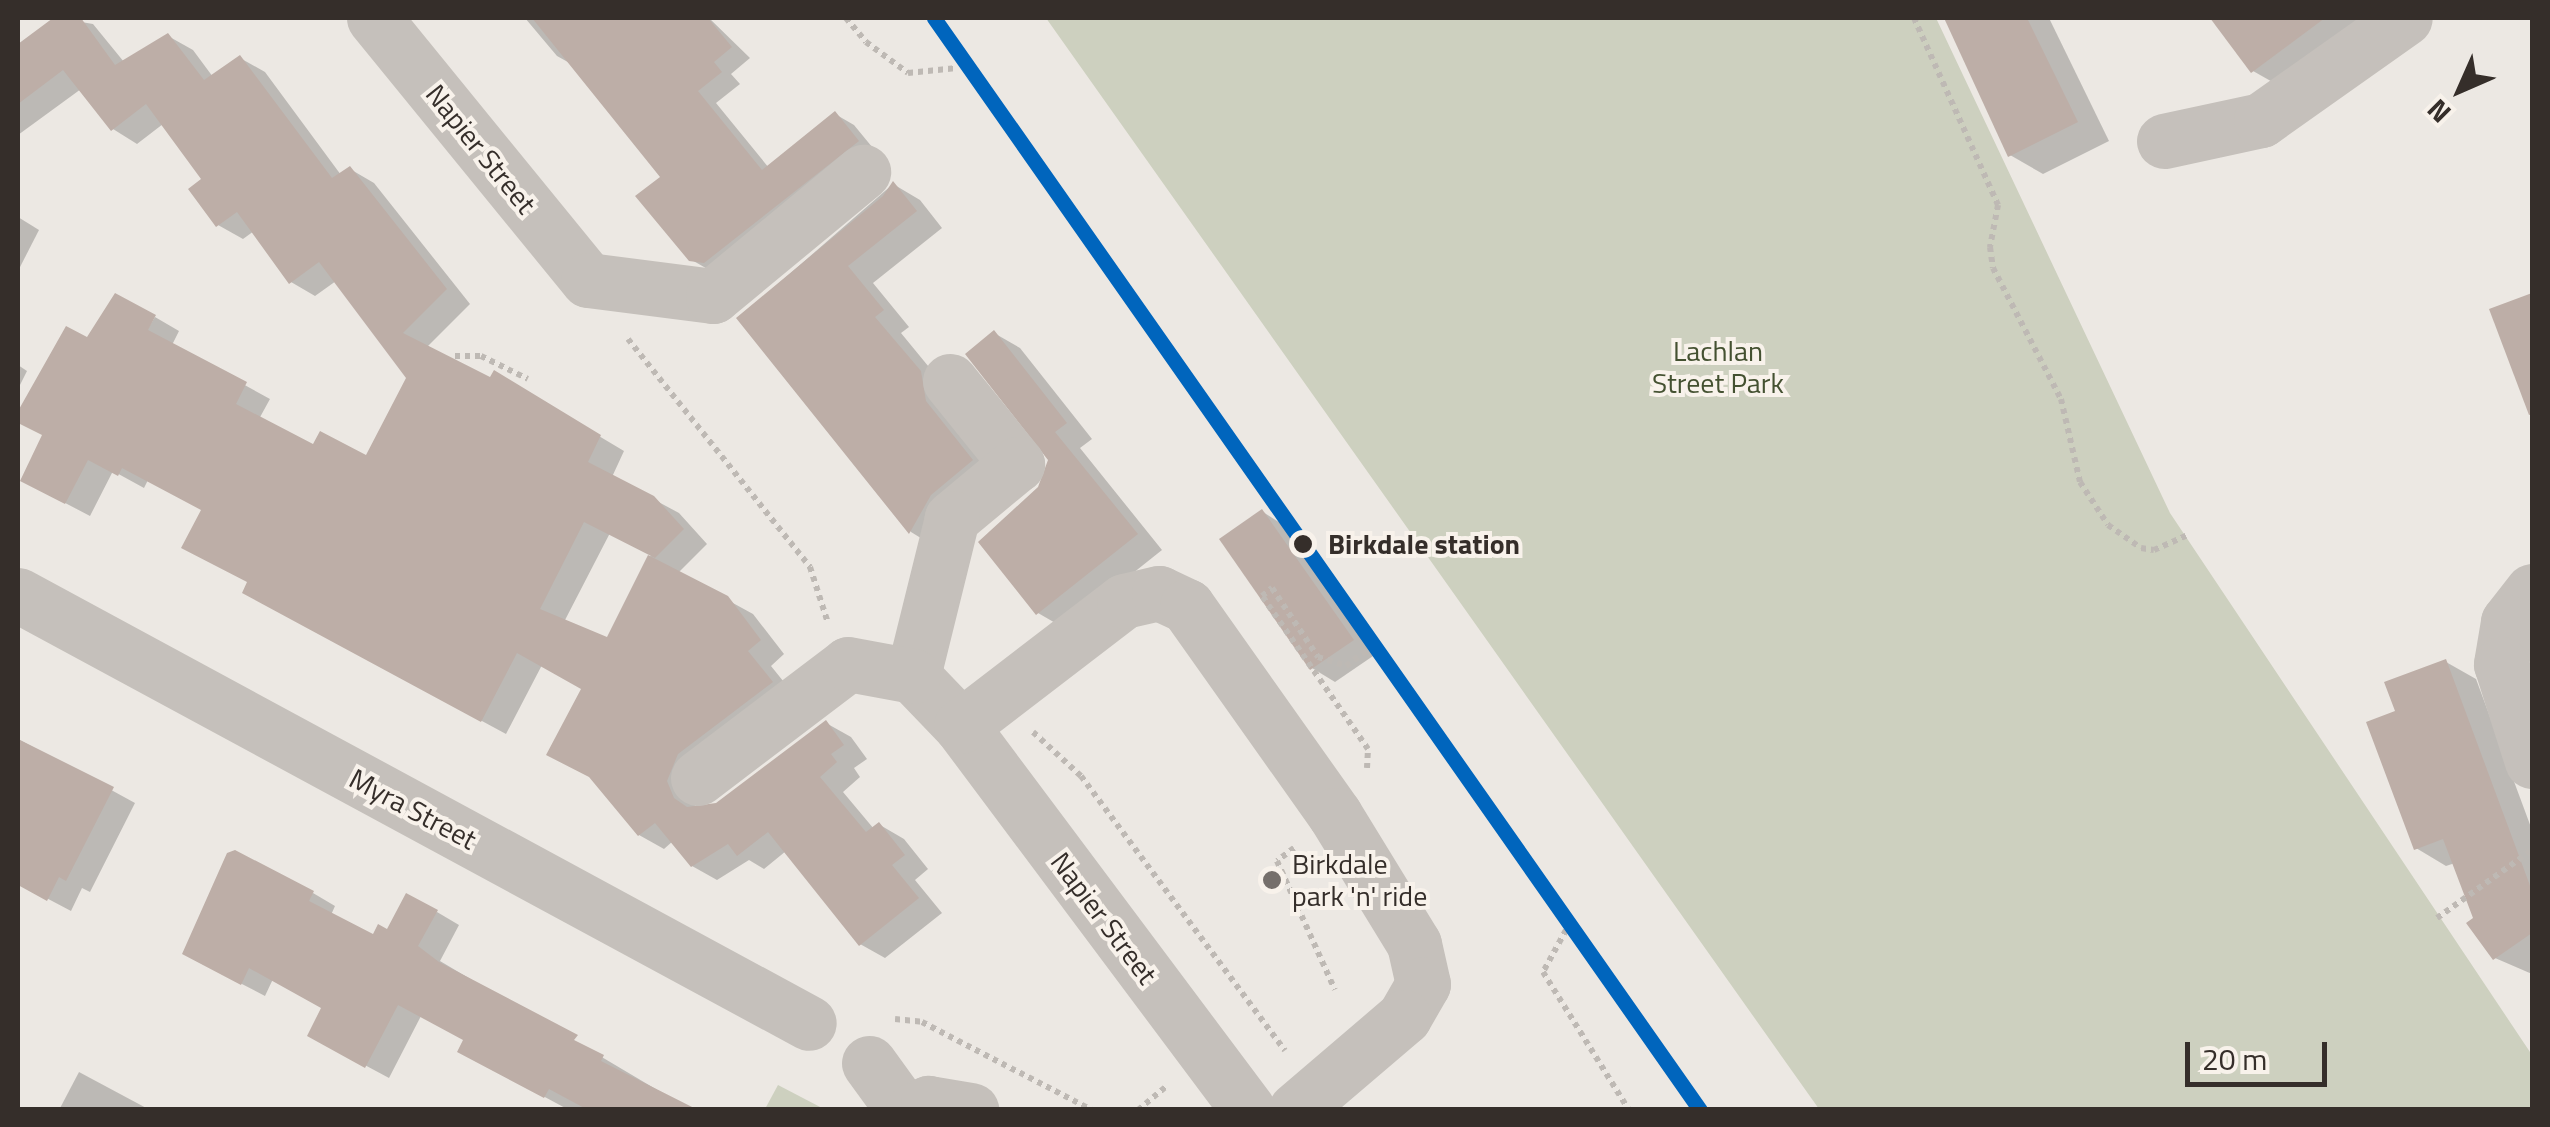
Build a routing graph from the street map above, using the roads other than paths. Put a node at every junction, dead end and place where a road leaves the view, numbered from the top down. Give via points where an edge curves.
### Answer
1 (374, 18) edge
2 (2405, 18) edge
3 (2164, 141) dead end
4 (863, 172) dead end
5 (950, 381) dead end
6 (2532, 591) edge
7 (18, 595) edge
8 (913, 676) junction
9 (961, 726) junction
10 (2532, 761) edge
11 (698, 778) dead end
12 (809, 1023) road end
13 (870, 1063) dead end
14 (1293, 1084) edge
15 (1229, 1103) edge
16 (903, 1110) edge
17 (913, 1110) edge
18 (971, 1110) edge

1 - 4 street, Napier Street via 588,280 714,296
2 - 3 street via 2261,120
5 - 8 street via 1016,464 952,518
6 - 10 street via 2508,622 2501,664
7 - 12 street, Myra Street
8 - 9 street, Napier Street
8 - 11 street via 848,664
9 - 14 street via 1124,601 1159,593 1187,606 1321,826 1414,944 1423,984 1404,1018
9 - 15 street, Napier Street
13 - 16 street
17 - 18 street via 928,1103

